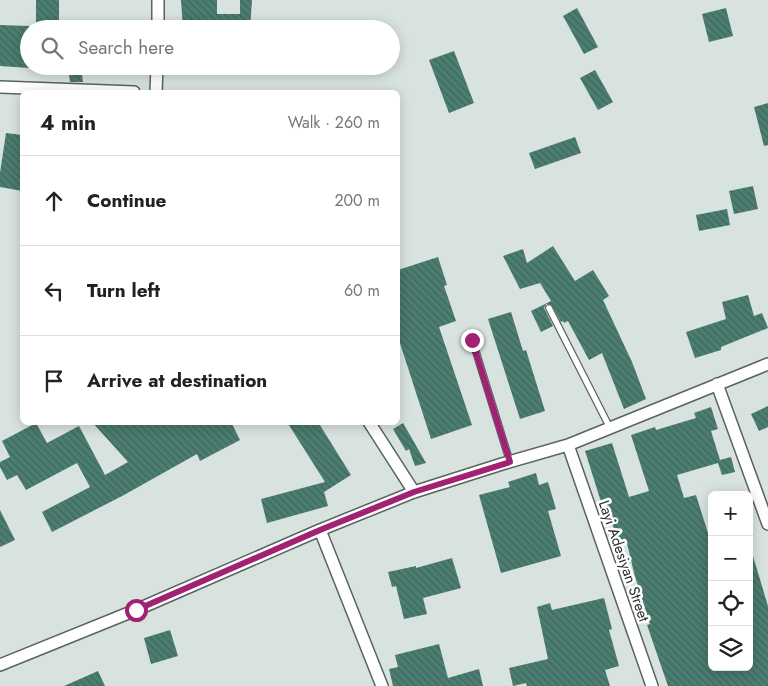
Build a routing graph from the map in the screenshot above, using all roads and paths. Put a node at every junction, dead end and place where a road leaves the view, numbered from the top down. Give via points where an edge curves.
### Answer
1 (158, 0) edge
2 (158, 20) edge
3 (157, 75) edge
4 (0, 87) edge
5 (80, 90) edge
6 (156, 90) edge
7 (549, 308) dead end
8 (472, 340) dead end
9 (768, 364) edge
10 (717, 384) junction
11 (371, 425) edge
12 (610, 428) junction
13 (568, 446) junction
14 (510, 462) junction
15 (414, 492) junction
16 (768, 524) edge
17 (320, 530) junction
18 (0, 666) edge
19 (382, 686) edge
20 (652, 686) edge

1 - 2 street
3 - 6 street
4 - 5 street
7 - 12 lane
8 - 14 lane
9 - 10 street
10 - 12 street
10 - 16 street
11 - 15 street
12 - 13 street
13 - 14 street
13 - 20 street, Layi Adesiyan Street
14 - 15 street
15 - 17 street
17 - 18 street
17 - 19 street

